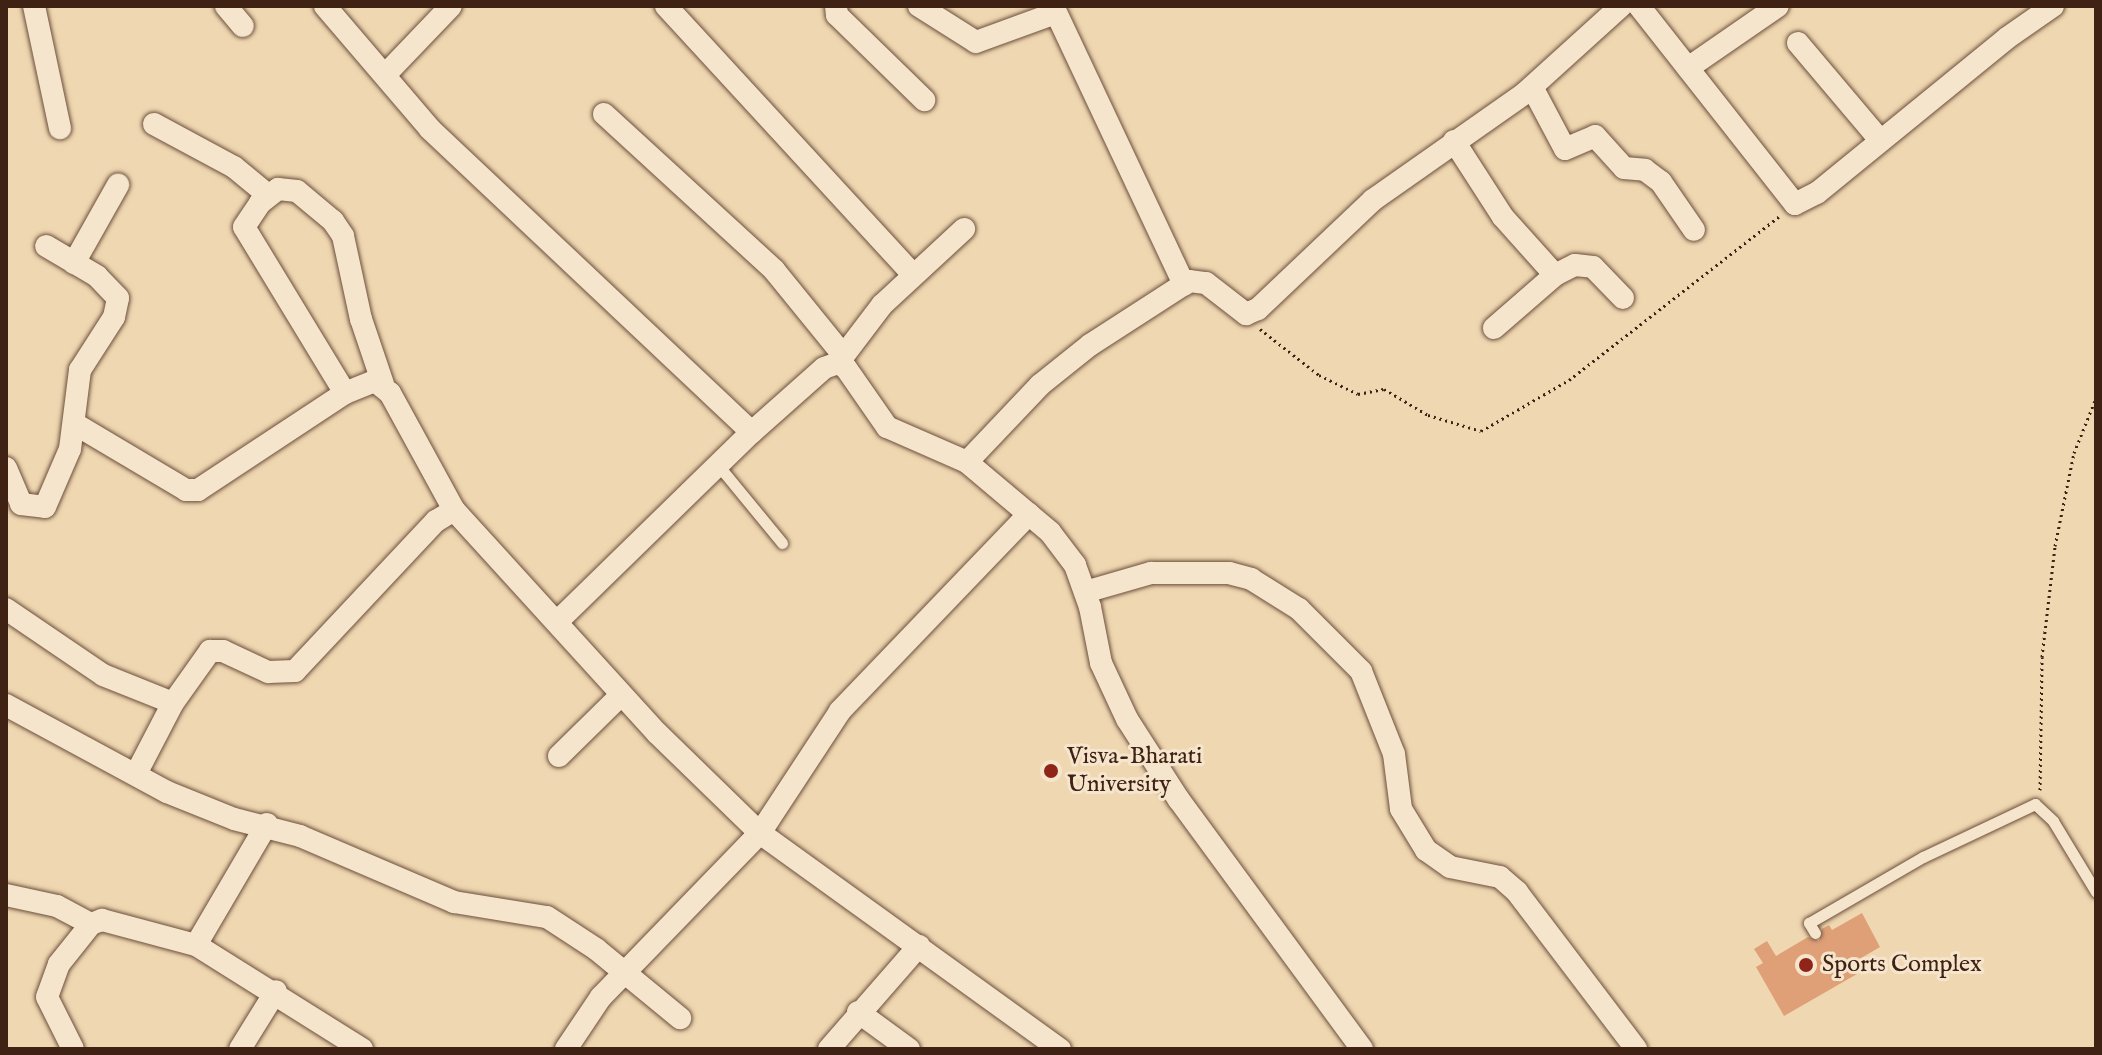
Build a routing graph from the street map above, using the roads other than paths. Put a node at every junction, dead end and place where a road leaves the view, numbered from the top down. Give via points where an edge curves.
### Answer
1 (34, 6) edge
2 (226, 6) edge
3 (325, 6) edge
4 (451, 6) edge
5 (666, 6) edge
6 (836, 6) edge
7 (919, 6) edge
8 (1621, 6) edge
9 (1639, 6) edge
10 (1778, 6) edge
11 (2053, 6) edge
12 (1053, 10) edge
13 (243, 26) dead end
14 (1798, 43) dead end
15 (1688, 68) junction
16 (385, 75) junction
17 (1532, 87) junction
18 (924, 100) dead end
19 (604, 114) dead end
20 (154, 124) dead end
21 (60, 128) dead end
22 (1879, 139) junction
23 (1454, 141) junction
24 (118, 185) dead end
25 (268, 195) junction
26 (964, 229) dead end
27 (1694, 230) dead end
28 (46, 246) dead end
29 (74, 263) junction
30 (913, 275) junction
31 (1555, 275) junction
32 (1184, 285) junction
33 (1623, 298) dead end
34 (1494, 328) dead end
35 (840, 359) junction
36 (383, 384) junction
37 (345, 393) junction
38 (75, 424) junction
39 (752, 432) junction
40 (967, 462) junction
41 (718, 465) junction
42 (6, 468) edge
43 (10, 495) edge
44 (454, 510) junction
45 (1029, 514) junction
46 (782, 543) dead end
47 (1085, 592) junction
48 (6, 609) edge
49 (557, 622) junction
50 (621, 695) junction
51 (173, 703) junction
52 (6, 705) edge
53 (559, 756) dead end
54 (136, 774) junction
55 (267, 824) junction
56 (760, 833) junction
57 (2096, 892) edge
58 (6, 895) edge
59 (91, 924) junction
60 (1815, 933) dead end
61 (196, 945) junction
62 (919, 946) junction
63 (624, 974) junction
64 (276, 991) junction
65 (858, 1012) junction
66 (680, 1018) dead end
67 (73, 1049) edge
68 (240, 1049) edge
69 (362, 1049) edge
70 (566, 1049) edge
71 (829, 1049) edge
72 (909, 1049) edge
73 (1060, 1049) edge
74 (1362, 1049) edge
75 (1636, 1049) edge

1 - 21 street
2 - 13 street
3 - 16 street
4 - 16 street
5 - 30 street
6 - 18 street via 837,15
7 - 12 street via 976,42
8 - 17 street
9 - 15 street
10 - 15 street
11 - 22 street
12 - 32 street via 1089,75
14 - 22 street
15 - 22 street via 1795,204 1817,193
16 - 39 street via 430,129
17 - 23 street
17 - 27 street via 1565,149 1595,136 1624,168 1645,170 1661,182
19 - 35 street via 774,270
20 - 25 street via 234,167
23 - 31 street via 1503,217
23 - 32 street via 1373,200 1258,309 1246,314 1196,279
24 - 29 street
25 - 36 street via 288,188 297,191 343,236 361,319
25 - 37 street via 245,221 246,233
26 - 30 street
28 - 29 street
29 - 38 street via 118,298 114,317 80,370
30 - 35 street
31 - 33 street via 1584,263
31 - 34 street
32 - 40 street via 1090,345 1040,385
35 - 39 street
35 - 40 street via 887,427
36 - 37 street via 375,381
36 - 44 street
37 - 38 street via 198,490 186,490
38 - 43 street via 45,507 21,504
39 - 41 street
40 - 45 street
41 - 46 lane
41 - 49 street
42 - 43 street
44 - 49 street
44 - 51 street via 436,521 295,671 268,672 223,651 210,651
45 - 47 street via 1075,565
45 - 56 street via 840,711
47 - 74 street via 1101,663 1127,719 1187,812
47 - 75 street via 1151,573 1229,573 1251,579 1299,609 1361,671 1394,754 1401,809 1426,850 1450,867 1500,877 1517,892
48 - 51 street via 103,675
49 - 50 street
50 - 53 street
50 - 56 street
51 - 54 street
52 - 54 street
54 - 55 street via 234,819
55 - 61 street
55 - 63 street via 454,902 547,917
56 - 62 street
56 - 63 street
57 - 60 lane via 2053,821 2035,804 1809,923
58 - 59 street via 57,906
59 - 61 street via 102,920
59 - 67 street via 49,986 50,1011
61 - 64 street
62 - 65 street
62 - 73 street
63 - 66 street
63 - 70 street
64 - 68 street
64 - 69 street
65 - 71 street
65 - 72 street

